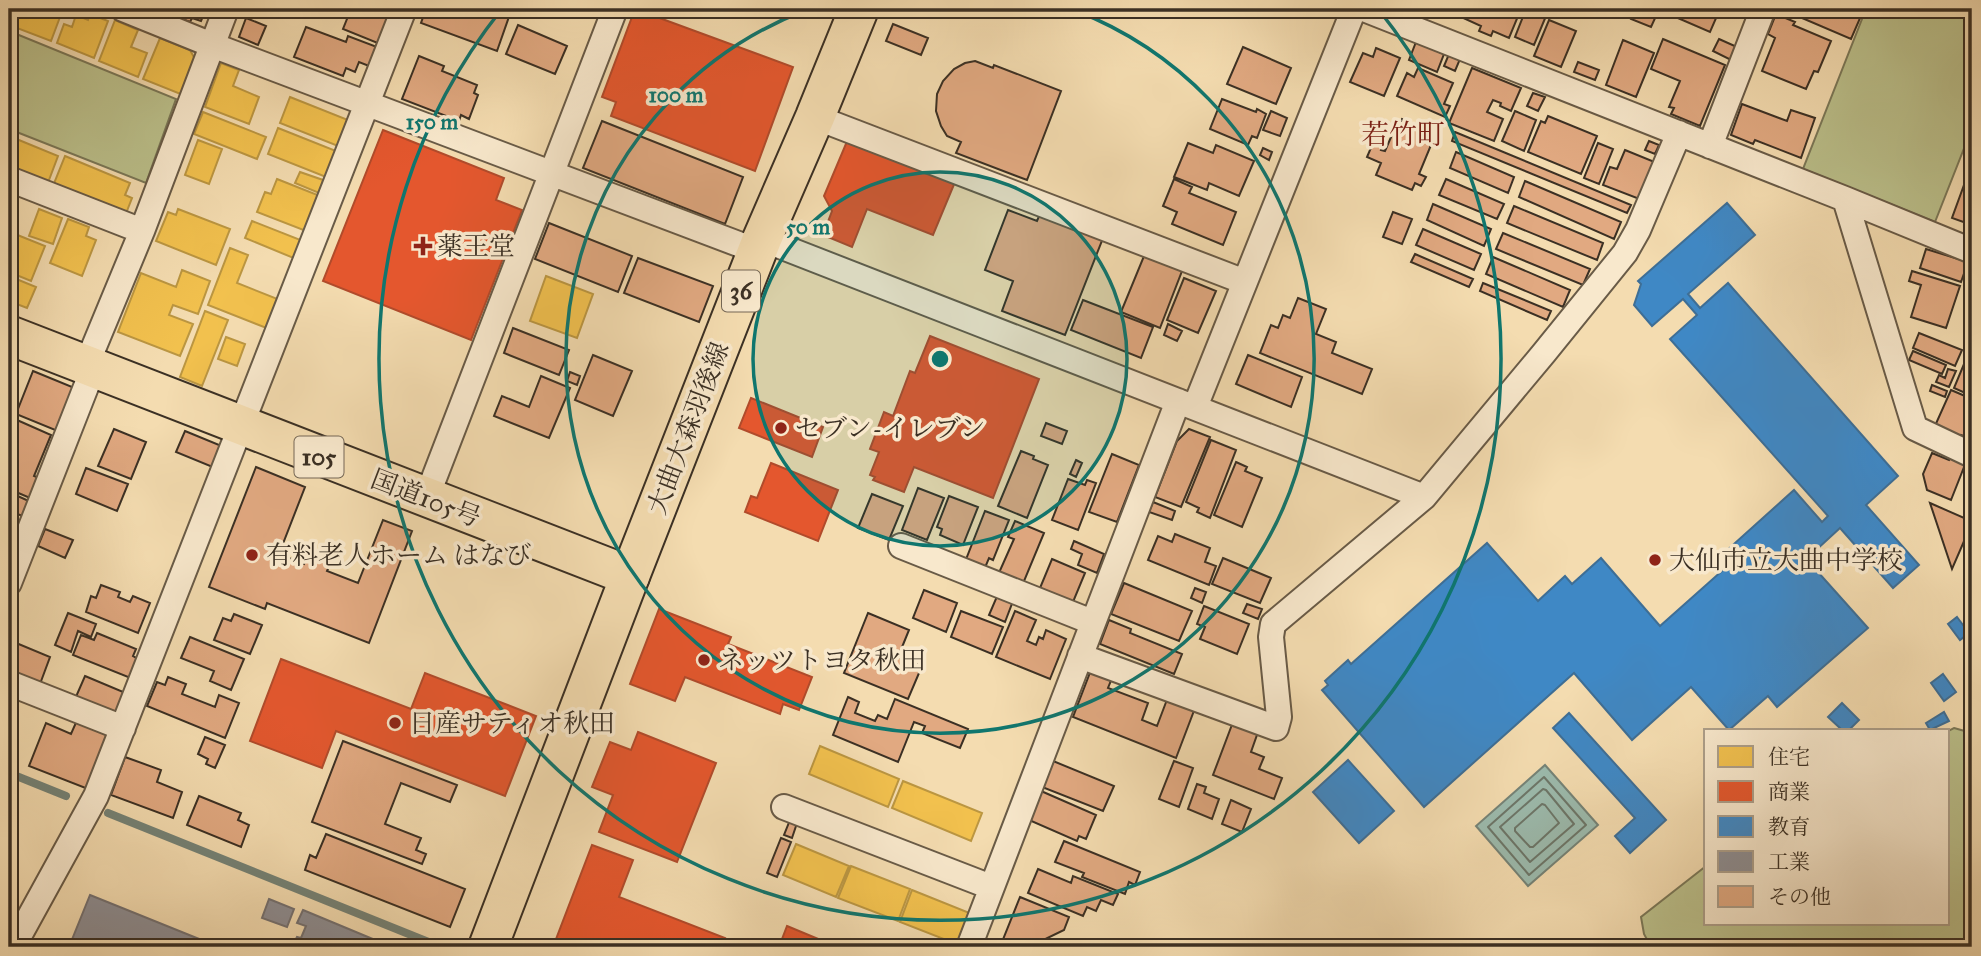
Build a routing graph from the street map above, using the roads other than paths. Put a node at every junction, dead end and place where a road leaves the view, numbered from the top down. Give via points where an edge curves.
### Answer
1 (123, 9) edge
2 (226, 9) edge
3 (404, 9) edge
4 (615, 9) edge
5 (859, 9) edge
6 (1354, 9) edge
7 (1364, 9) edge
8 (1763, 9) edge
9 (212, 45) junction
10 (367, 103) junction
11 (815, 117) junction
12 (1678, 133) junction
13 (1710, 146) junction
14 (553, 172) junction
15 (9, 180) edge
16 (1845, 199) junction
17 (142, 231) junction
18 (760, 245) junction
19 (1972, 251) edge
20 (1245, 282) junction
21 (9, 335) edge
22 (89, 368) junction
23 (1187, 404) junction
24 (241, 426) junction
25 (1972, 455) edge
26 (1424, 497) junction
27 (426, 499) junction
28 (901, 546) dead end
29 (629, 576) junction
30 (9, 583) edge
31 (1093, 622) junction
32 (1080, 656) junction
33 (9, 683) edge
34 (123, 728) junction
35 (784, 807) dead end
36 (991, 887) junction
37 (13, 947) edge
38 (488, 947) edge
39 (969, 947) edge

1 - 9 street
2 - 9 street
3 - 10 street
4 - 14 street
5 - 11 main road, 大曲大森羽後線 / 36
6 - 20 street
7 - 12 street
8 - 13 street
9 - 10 street
9 - 17 street
10 - 14 street
10 - 24 street
11 - 18 main road, 大曲大森羽後線 / 36
11 - 20 street
12 - 13 street
12 - 26 street via 1625,253
13 - 16 street
14 - 18 street
14 - 27 street
15 - 17 street
16 - 19 street
16 - 25 street via 1915,428
17 - 22 street
18 - 23 street
18 - 29 main road, 大曲大森羽後線 / 36
20 - 23 street
21 - 22 main road, 国道105号 / 105
22 - 24 main road, 国道105号 / 105
22 - 30 street
23 - 26 street
23 - 31 street
24 - 27 main road, 国道105号 / 105
24 - 34 street
26 - 32 street via 1273,624 1276,728
27 - 29 main road, 国道105号 / 105
28 - 31 street
29 - 38 main road
31 - 32 street
32 - 36 street
33 - 34 street
34 - 37 street via 96,796
35 - 36 street
36 - 39 street

